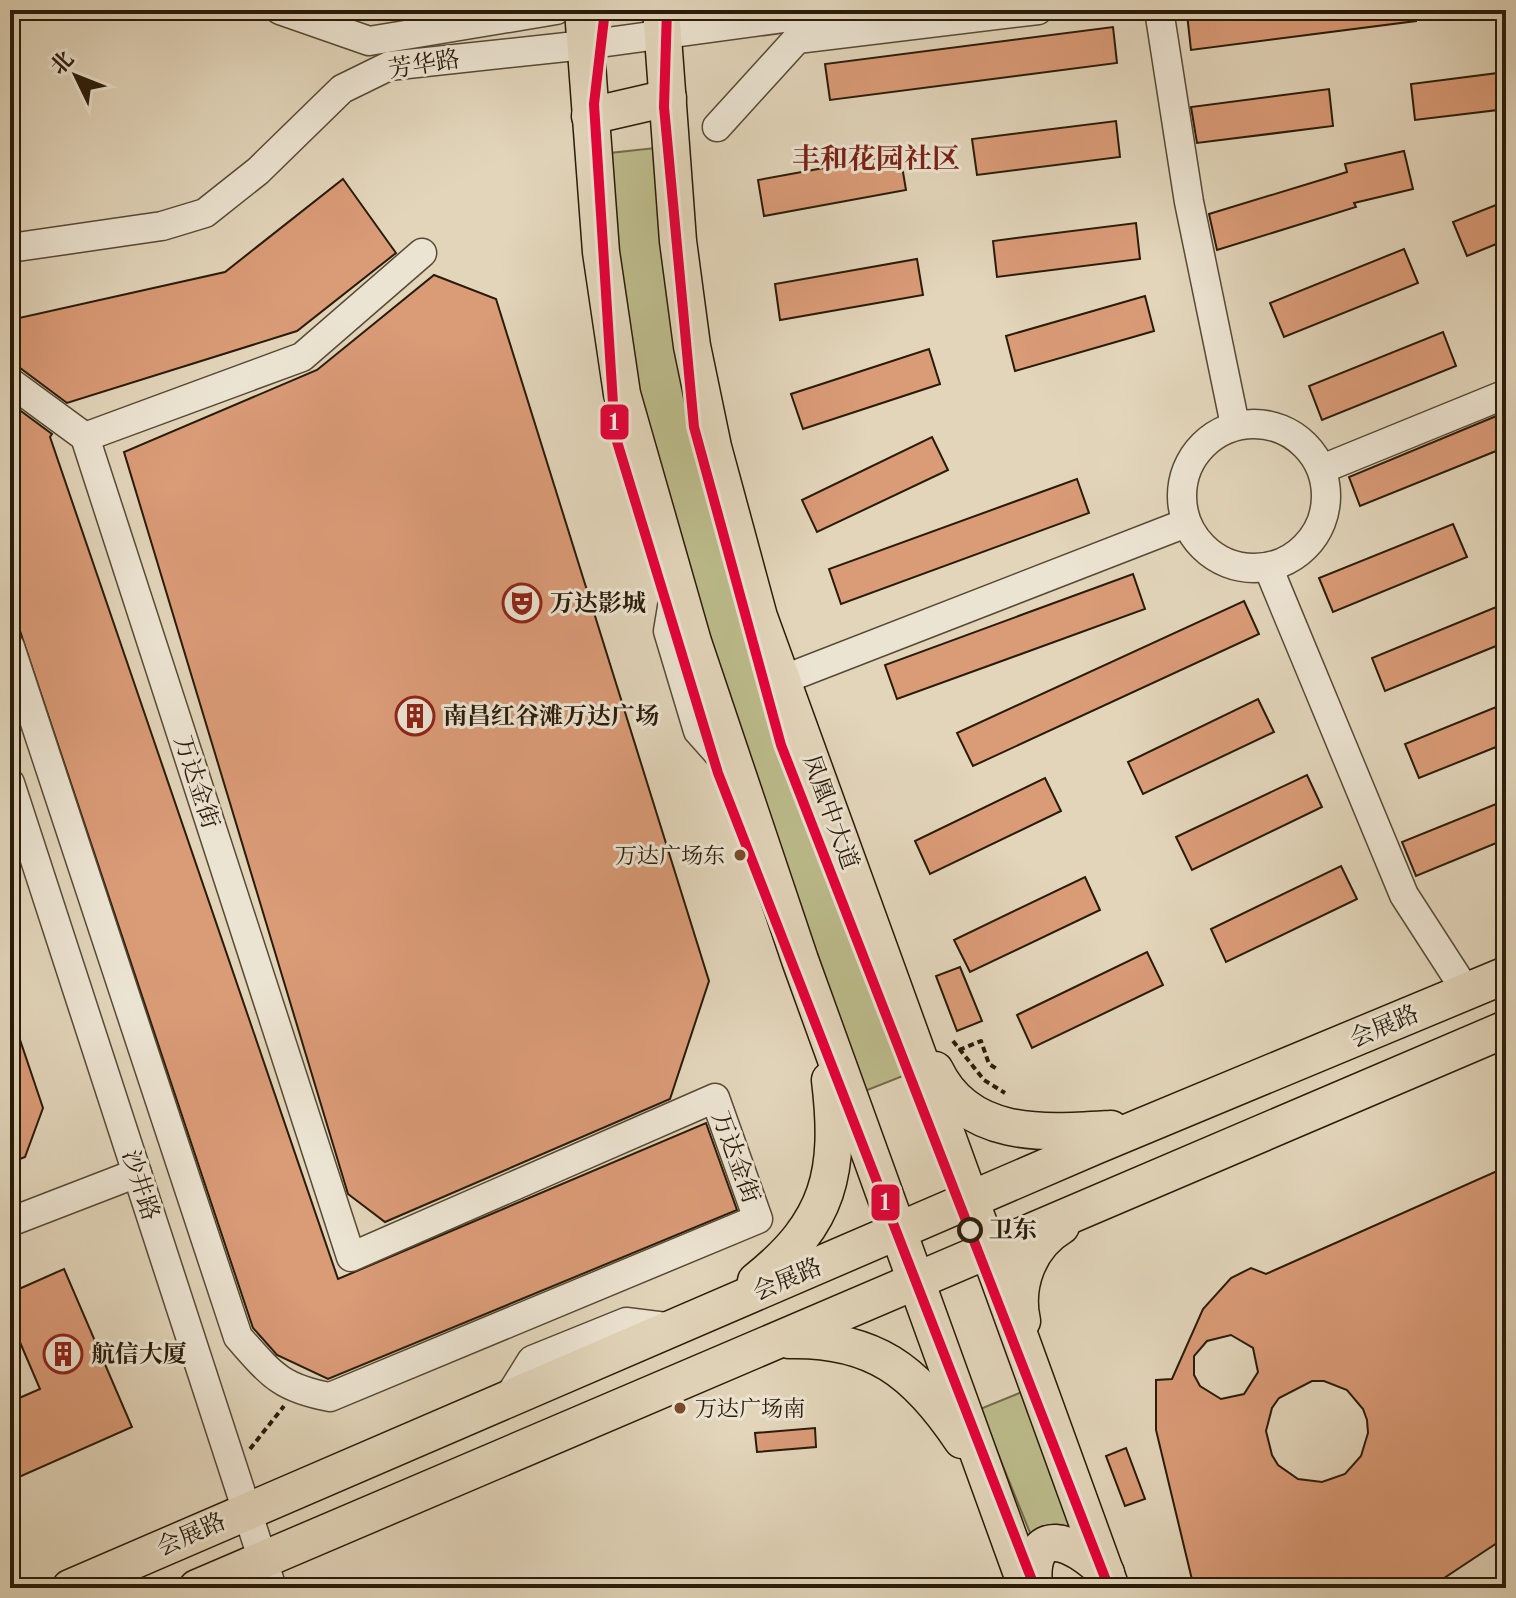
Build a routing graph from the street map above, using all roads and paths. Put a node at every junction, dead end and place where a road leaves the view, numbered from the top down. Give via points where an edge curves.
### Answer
1 (280, 10) edge
2 (556, 10) edge
3 (843, 10) edge
4 (1038, 10) edge
5 (1159, 10) edge
6 (662, 22) edge
7 (584, 27) edge
8 (668, 98) junction
9 (590, 116) junction
10 (717, 127) dead end
11 (10, 248) edge
12 (422, 253) dead end
13 (10, 382) edge
14 (1506, 394) edge
15 (1235, 425) junction
16 (85, 437) junction
17 (1322, 469) junction
18 (1186, 523) junction
19 (1268, 567) junction
20 (10, 647) edge
21 (782, 680) junction
22 (10, 783) edge
23 (881, 949) junction
24 (1506, 975) edge
25 (1466, 991) junction
26 (824, 1027) junction
27 (1506, 1029) edge
28 (953, 1041) dead end
29 (959, 1050) junction
30 (997, 1069) dead end
31 (1005, 1093) dead end
32 (1141, 1127) junction
33 (137, 1173) junction
34 (1110, 1198) junction
35 (972, 1199) junction
36 (10, 1222) edge
37 (899, 1231) junction
38 (990, 1249) junction
39 (917, 1280) junction
40 (713, 1311) junction
41 (775, 1341) junction
42 (1034, 1373) junction
43 (296, 1391) junction
44 (248, 1452) dead end
45 (988, 1479) junction
46 (246, 1509) junction
47 (267, 1574) edge
48 (1108, 1580) edge
49 (70, 1588) edge
50 (197, 1588) edge
51 (1027, 1588) edge
52 (1034, 1588) edge

1 - 2 street, 芳华路 via 369,41
3 - 6 street, 芳华路
4 - 10 street via 797,39
5 - 15 street via 1189,202
6 - 7 street, 芳华路
6 - 8 main road, 凤凰中大道
7 - 9 main road
7 - 11 street, 芳华路 via 389,66 342,89 258,171 205,213 162,226
8 - 9 main road
8 - 21 main road, 凤凰中大道 via 692,346 754,601
9 - 26 main road via 601,252 622,394 676,585
12 - 16 street via 302,357
13 - 16 street
14 - 17 street
15 - 17 street via 1277,426 1311,450
15 - 18 street via 1212,436 1189,464 1181,500
16 - 43 street, 万达金街 via 351,1257 715,1098 758,1219 330,1397
17 - 19 street via 1327,494 1323,519 1311,541 1292,558
18 - 19 street via 1203,548 1228,564
18 - 21 street
19 - 25 street via 1404,895
20 - 43 street via 238,1337 276,1378
21 - 23 main road, 凤凰中大道
22 - 33 street, 沙井路
23 - 32 main road via 938,1077 958,1101 991,1123 1020,1132
23 - 35 main road, 凤凰中大道
24 - 25 main road, 会展路
25 - 32 main road, 会展路
26 - 37 main road
26 - 40 main road via 835,1119 824,1204 788,1256
27 - 34 main road
28 - 29 path
29 - 30 path via 981,1041 989,1064
29 - 31 path via 984,1080
32 - 35 main road, 会展路
33 - 36 street
33 - 46 street, 沙井路
34 - 38 main road
34 - 42 main road via 1056,1229 1029,1258 1021,1312
35 - 37 main road, 会展路
35 - 38 main road, 凤凰中大道
37 - 39 main road
37 - 40 main road, 会展路
38 - 39 main road
38 - 42 main road, 凤凰中大道
39 - 41 main road
39 - 45 main road
40 - 46 main road, 会展路
41 - 45 main road via 846,1343 908,1375 936,1404
41 - 47 main road
42 - 48 main road, 凤凰中大道
43 - 44 path
45 - 51 main road
46 - 47 street, 沙井路
46 - 49 main road, 会展路
47 - 50 main road
48 - 52 main road via 1073,1545 1051,1544 1034,1562

